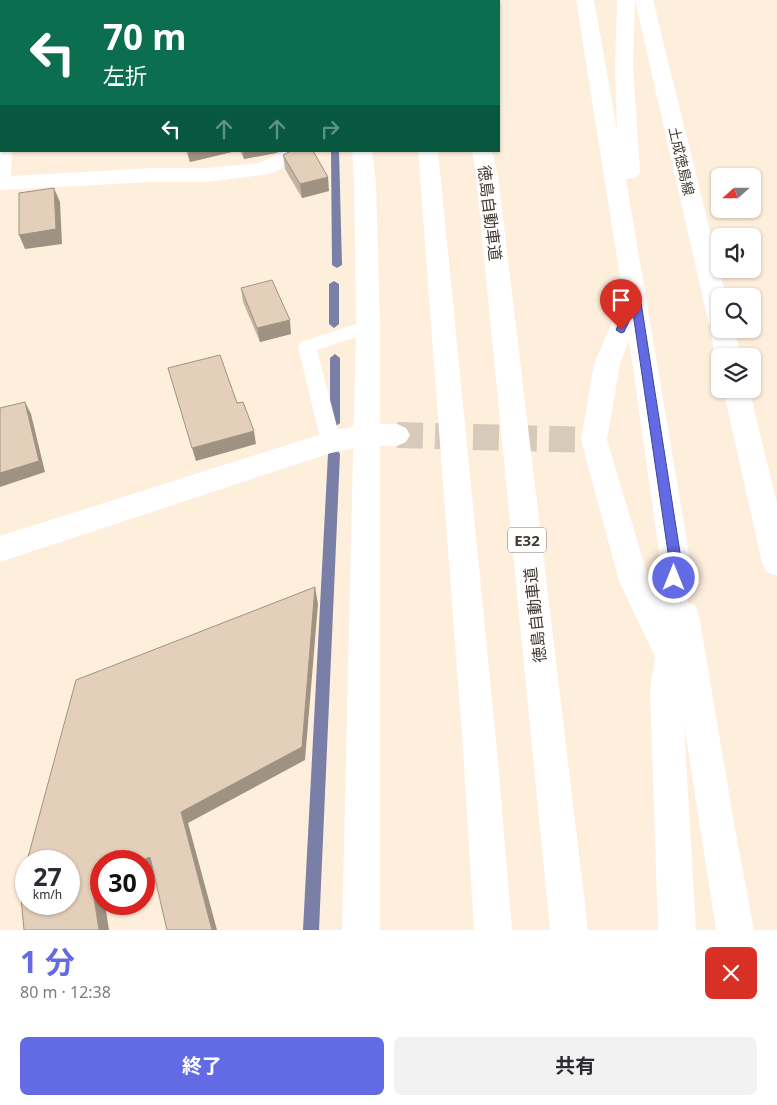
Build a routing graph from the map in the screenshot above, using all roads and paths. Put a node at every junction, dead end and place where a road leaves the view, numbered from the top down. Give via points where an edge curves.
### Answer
1 (585, 0) edge
2 (626, 0) edge
3 (644, 0) edge
4 (2, 152) edge
5 (302, 152) edge
6 (362, 152) edge
7 (428, 152) edge
8 (482, 152) edge
9 (0, 179) edge
10 (0, 183) edge
11 (712, 288) edge
12 (635, 296) junction
13 (368, 326) junction
14 (738, 398) edge
15 (367, 435) junction
16 (397, 435) tunnel mouth
17 (331, 442) junction
18 (0, 549) edge
19 (675, 559) junction
20 (777, 563) edge
21 (671, 656) junction
22 (361, 930) edge
23 (493, 930) edge
24 (569, 930) edge
25 (677, 930) edge
26 (735, 930) edge

1 - 12 main road
2 - 12 main road via 624,65
3 - 11 main road, 土成徳島線
4 - 9 main road
5 - 10 main road via 263,169 208,175 152,174
6 - 13 main road
7 - 23 main road
8 - 24 main road, 徳島自動車道 / E32
12 - 19 main road
12 - 21 main road via 606,364 594,440 634,581
13 - 15 main road
13 - 17 lane via 306,347
14 - 20 main road
15 - 16 main road
15 - 17 main road
15 - 22 main road
17 - 18 main road
19 - 21 main road
19 - 26 main road
21 - 25 main road via 666,689

